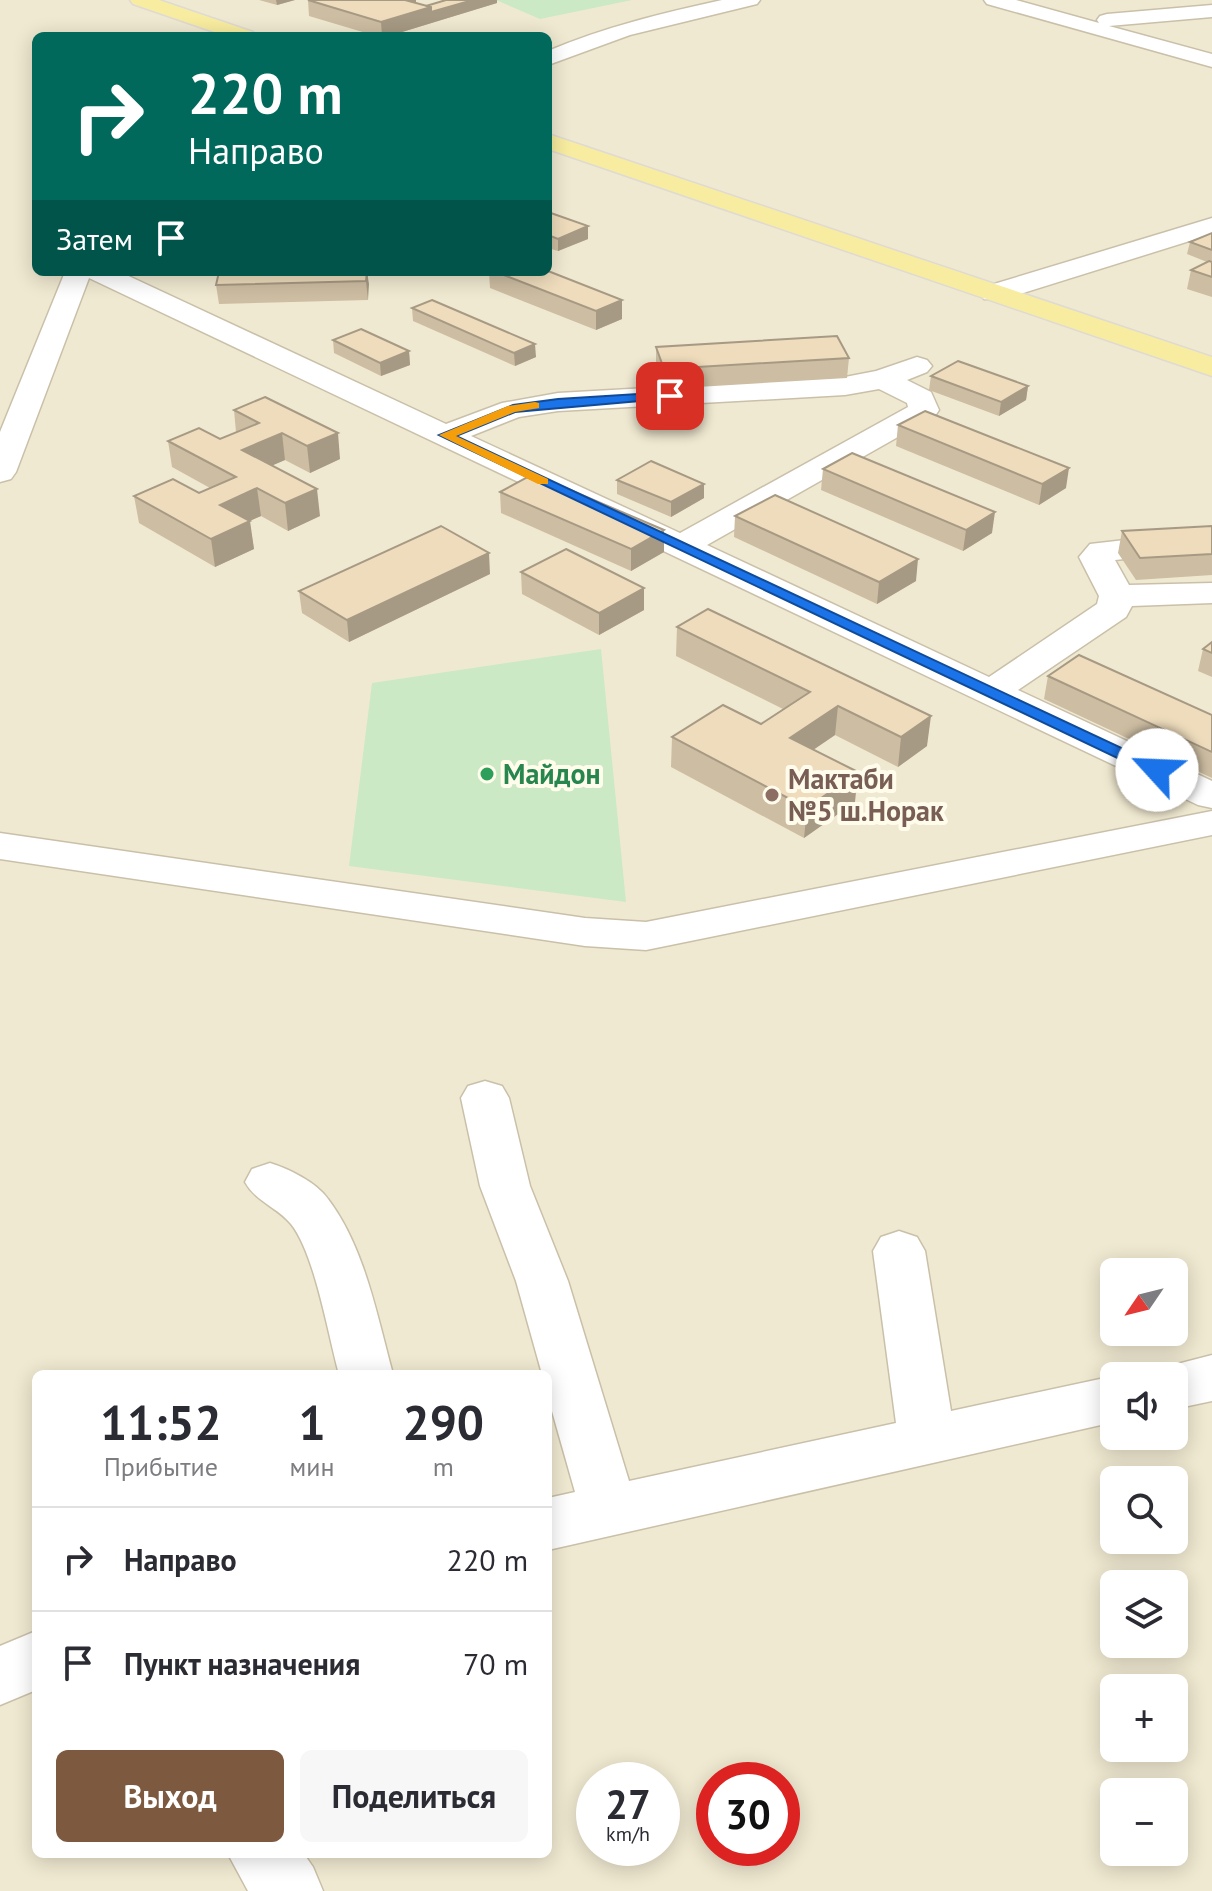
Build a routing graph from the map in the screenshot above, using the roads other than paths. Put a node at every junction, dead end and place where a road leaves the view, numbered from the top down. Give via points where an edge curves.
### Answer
1 (140, 0) edge
2 (750, 0) edge
3 (994, 0) edge
4 (1212, 11) edge
5 (1078, 22) junction
6 (234, 32) edge
7 (552, 57) edge
8 (1212, 61) edge
9 (552, 142) edge
10 (1212, 226) edge
11 (76, 276) edge
12 (107, 276) edge
13 (994, 293) junction
14 (917, 366) dead end
15 (1212, 367) edge
16 (883, 379) junction
17 (445, 435) junction
18 (0, 472) edge
19 (1212, 540) edge
20 (681, 546) junction
21 (1212, 593) edge
22 (1117, 596) junction
23 (991, 692) junction
24 (1212, 796) edge
25 (1212, 823) edge
26 (0, 846) edge
27 (485, 1098) dead end
28 (270, 1182) dead end
29 (899, 1251) dead end
30 (365, 1370) edge
31 (1212, 1378) edge
32 (1188, 1383) edge
33 (1100, 1402) edge
34 (927, 1440) junction
35 (609, 1511) junction
36 (552, 1523) edge
37 (32, 1662) edge
38 (0, 1676) edge
39 (265, 1858) edge
40 (289, 1891) edge

1 - 6 main road
2 - 7 street via 637,25
3 - 5 street
4 - 5 street
5 - 8 street
9 - 13 main road
10 - 13 street
11 - 18 street
12 - 17 street
13 - 15 main road
14 - 16 street
16 - 17 street via 845,386 558,402 513,409
16 - 20 street via 920,398 924,410
17 - 20 street
19 - 22 street via 1102,551 1096,557
20 - 23 street
21 - 22 street
22 - 23 street via 1113,609
23 - 24 street
25 - 26 street via 646,936
27 - 35 street via 505,1186 542,1281
28 - 30 street via 309,1210 333,1255
29 - 34 street
31 - 32 street
33 - 34 street
34 - 35 street
35 - 36 street
37 - 38 street
39 - 40 street

